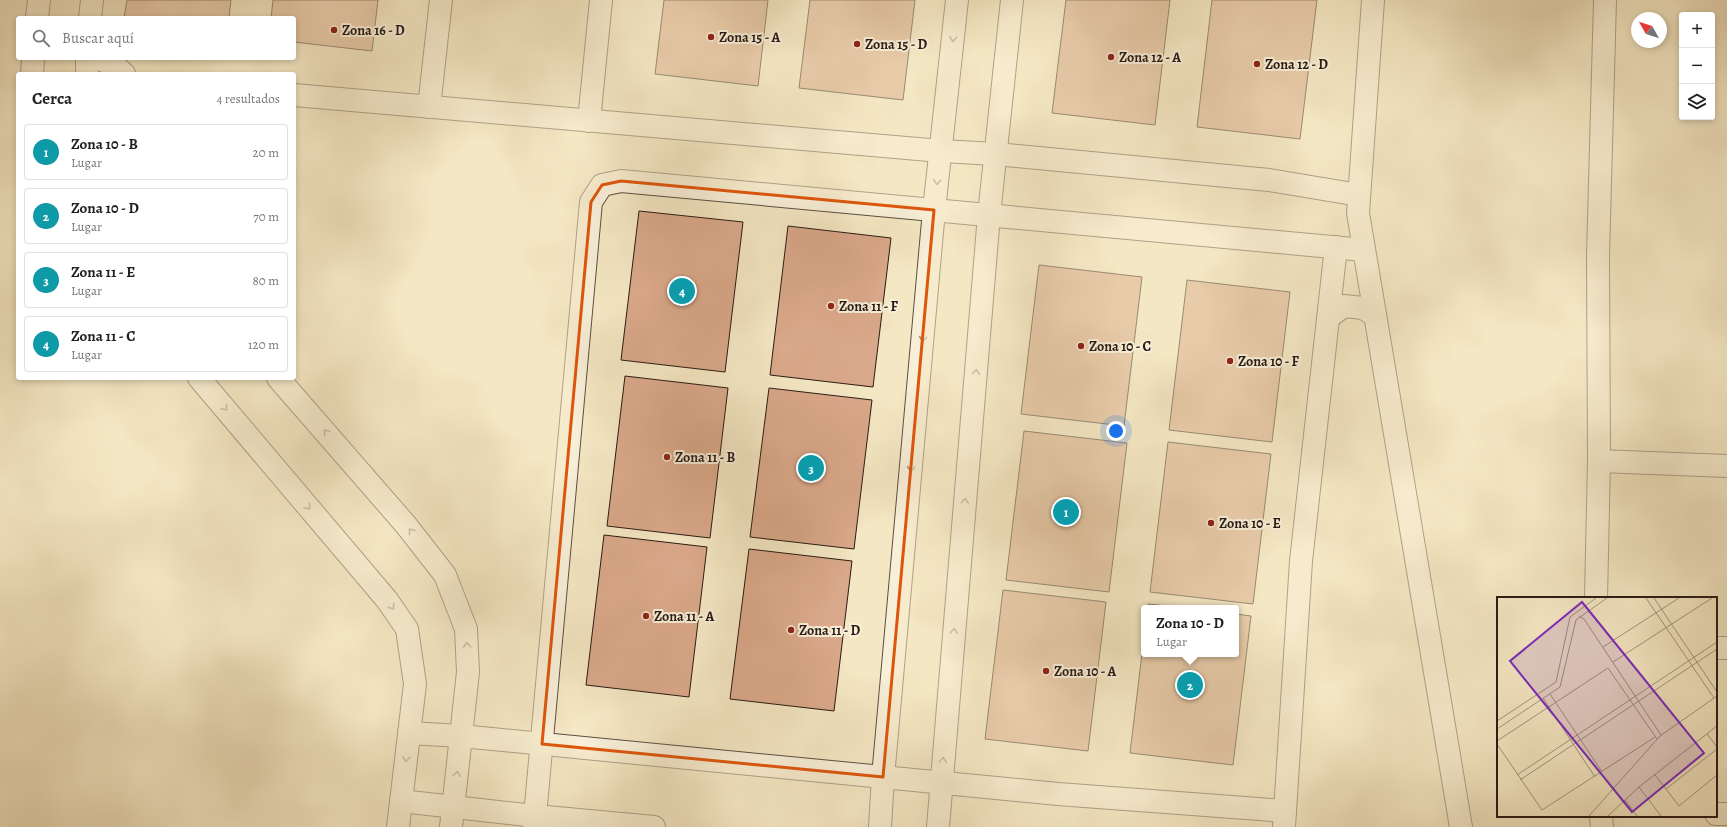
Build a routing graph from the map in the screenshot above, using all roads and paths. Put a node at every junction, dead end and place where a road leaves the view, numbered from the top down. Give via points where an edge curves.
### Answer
1 (39, 0) edge
2 (92, 0) edge
3 (441, 0) edge
4 (601, 0) edge
5 (957, 0) edge
6 (1012, 0) edge
7 (1374, 0) edge
8 (1605, 0) edge
9 (37, 16) edge
10 (90, 16) edge
11 (33, 60) edge
12 (88, 60) edge
13 (102, 60) edge
14 (32, 72) edge
15 (87, 72) edge
16 (122, 72) edge
17 (296, 95) edge
18 (429, 107) junction
19 (589, 121) junction
20 (941, 151) junction
21 (996, 154) junction
22 (1359, 195) junction
23 (934, 210) junction
24 (989, 215) junction
25 (1336, 247) junction
26 (1364, 250) junction
27 (1374, 315) junction
28 (1329, 317) junction
29 (201, 380) edge
30 (280, 380) edge
31 (1599, 461) junction
32 (1727, 466) edge
33 (1596, 597) edge
34 (409, 733) junction
35 (461, 736) junction
36 (542, 744) junction
37 (883, 777) junction
38 (941, 783) junction
39 (401, 801) junction
40 (452, 817) edge
41 (1601, 817) edge
42 (1285, 819) edge
43 (534, 822) edge
44 (398, 827) edge
45 (654, 827) edge
46 (880, 827) edge
47 (938, 827) edge
48 (1461, 827) edge
49 (1602, 827) edge

1 - 9 street
2 - 10 street
3 - 18 street
4 - 19 street
5 -> 20 street
6 - 21 street
7 - 22 street
8 - 31 street via 1598,256
11 - 14 street
12 - 15 street
13 - 16 street
17 - 18 street
18 - 19 street
19 - 20 street
20 - 21 street
20 -> 23 street
21 - 22 street via 1269,180
21 - 24 street
22 - 26 street via 1358,213
23 - 24 street
23 - 36 street via 621,181 602,185 591,202
23 -> 37 street
24 - 25 street
38 -> 24 street
25 - 26 street
25 - 28 street
26 - 27 street
27 - 28 street via 1364,308 1344,306
27 - 48 street
28 - 42 street via 1301,561
29 -> 34 street via 387,600 406,629 415,684
35 -> 30 street via 468,672 466,629 445,575 406,525
31 - 32 street
31 - 33 street
34 - 35 street
34 -> 39 street
35 - 36 street
40 -> 35 street
36 - 37 street
36 - 43 street
37 - 38 street
37 - 46 street
38 - 42 street
38 - 47 street
39 - 40 street
39 - 44 street
40 - 43 street
41 - 49 street
43 - 45 street

